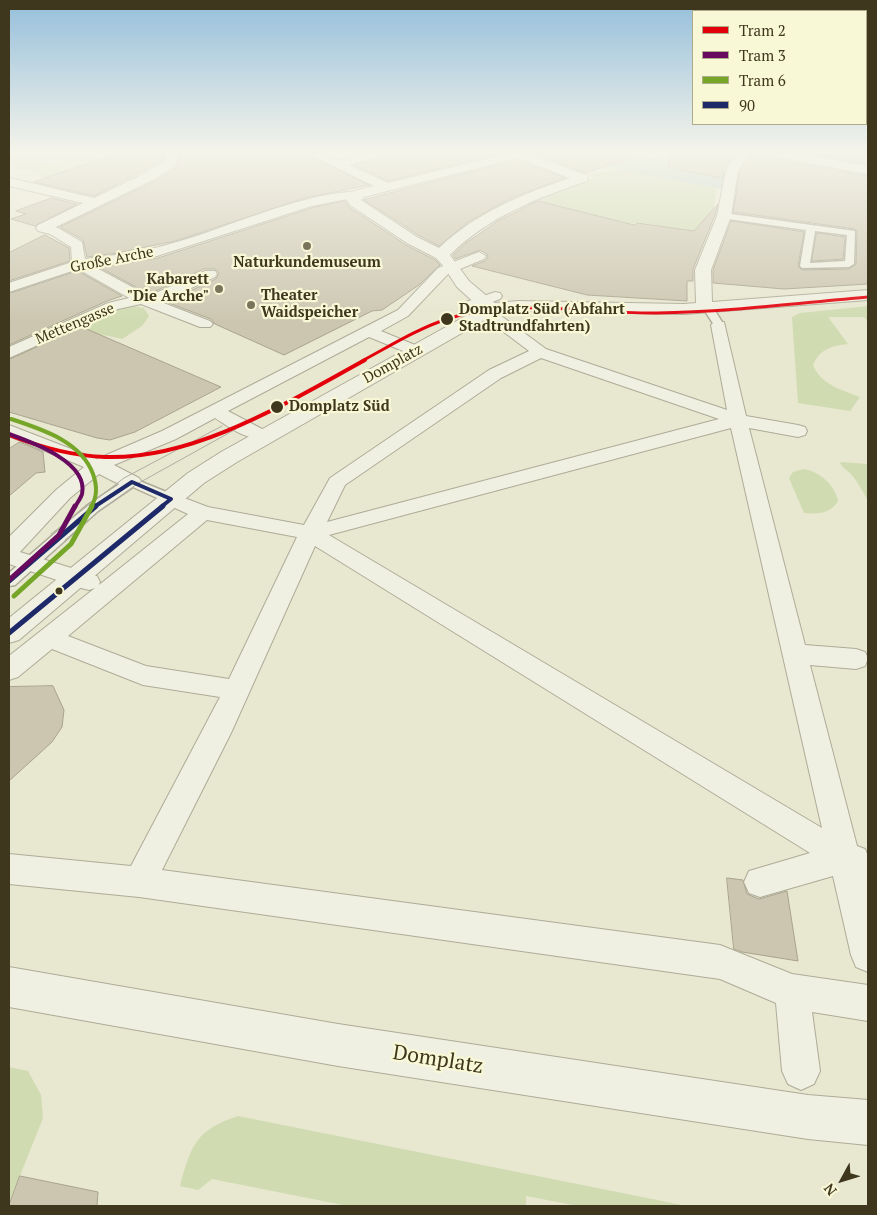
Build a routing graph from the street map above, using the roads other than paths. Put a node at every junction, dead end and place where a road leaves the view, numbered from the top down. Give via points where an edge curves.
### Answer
1 (80, 210) edge
2 (290, 210) edge
3 (367, 210) edge
4 (504, 210) edge
5 (725, 210) edge
6 (724, 216) junction
7 (811, 228) junction
8 (54, 231) joint
9 (479, 256) dead end
10 (79, 264) junction
11 (455, 264) junction
12 (210, 274) dead end
13 (9, 288) edge
14 (868, 295) edge
15 (146, 301) junction
16 (484, 303) junction
17 (705, 310) junction
18 (205, 324) dead end
19 (370, 332) junction
20 (409, 348) dead end
21 (540, 352) junction
22 (9, 353) edge
23 (215, 411) junction
24 (738, 420) junction
25 (9, 430) edge
26 (798, 431) dead end
27 (255, 432) dead end
28 (97, 466) junction
29 (132, 482) junction
30 (171, 499) junction
31 (203, 513) junction
32 (310, 532) junction
33 (9, 550) edge
34 (9, 556) edge
35 (30, 563) junction
36 (75, 578) junction
37 (9, 581) edge
38 (9, 633) edge
39 (48, 638) junction
40 (796, 654) junction
41 (856, 659) dead end
42 (9, 670) edge
43 (237, 690) junction
44 (861, 865) edge
45 (9, 869) edge
46 (140, 882) junction
47 (760, 882) dead end
48 (868, 955) edge
49 (9, 986) edge
50 (792, 992) junction
51 (868, 1003) edge
52 (801, 1071) dead end
53 (868, 1123) edge

1 - 8 street via 43,228
2 - 10 street, Große Arche via 152,253
3 - 11 street
4 - 11 street via 488,217 449,247
5 - 6 street
6 - 7 lane
6 - 17 street via 703,270
7 - 7 lane via 852,232 850,264 805,266
8 - 10 street via 76,245
9 - 11 street
10 - 13 street, Große Arche
10 - 15 street, Mettengasse
11 - 16 street via 463,284
11 - 19 street via 436,277 404,313
12 - 15 street, Mettengasse
14 - 17 street, Domplatz
15 - 18 street, Mettengasse
15 - 22 street, Mettengasse via 113,306
16 - 17 street, Domplatz
16 - 21 street via 493,317
16 - 30 street, Domplatz via 229,457
17 - 24 street
19 - 20 street
19 - 23 street
21 - 24 street
21 - 32 street via 495,374 337,482
23 - 27 street
23 - 28 street
24 - 26 street
24 - 32 street
24 - 40 street
25 - 28 street
28 - 29 street
28 - 33 street
29 - 30 lane
29 - 35 lane via 93,508
30 - 31 street
30 - 36 street, Domplatz
31 - 32 street
31 - 39 street
32 - 43 street
32 - 44 street
34 - 35 street
35 - 36 street
35 - 37 lane
36 - 38 street, Domplatz
39 - 42 street
39 - 43 street via 143,675
40 - 41 street
40 - 44 street
43 - 46 street
44 - 47 street
44 - 48 street
45 - 46 street
46 - 50 street via 720,962
49 - 53 street, Domplatz via 338,1045 808,1117
50 - 51 street
50 - 52 street

